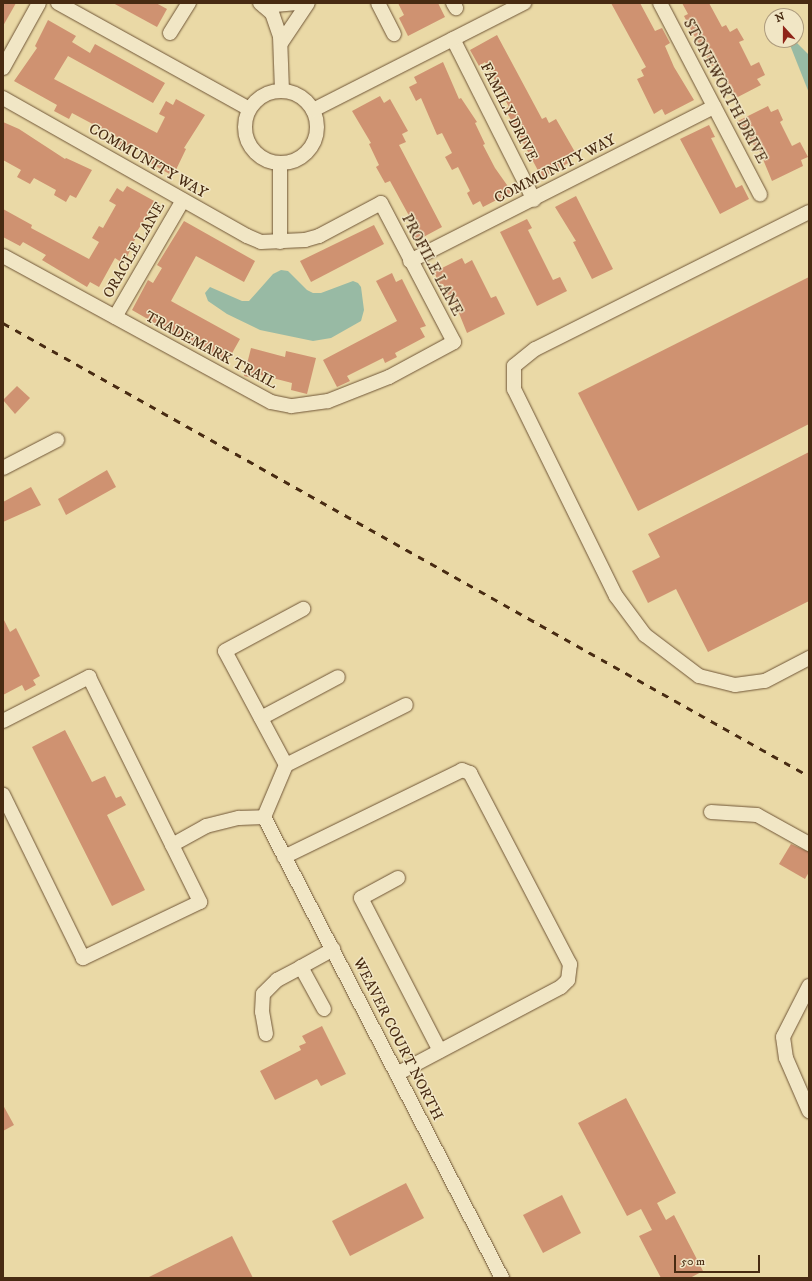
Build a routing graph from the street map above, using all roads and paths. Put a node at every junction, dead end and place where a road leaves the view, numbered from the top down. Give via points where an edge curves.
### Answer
1 (39, 3) edge
2 (58, 3) edge
3 (189, 3) edge
4 (297, 3) edge
5 (308, 3) edge
6 (378, 3) edge
7 (524, 3) edge
8 (660, 3) edge
9 (262, 5) edge
10 (170, 33) dead end
11 (394, 34) dead end
12 (453, 39) junction
13 (281, 44) junction
14 (3, 68) edge
15 (282, 90) junction
16 (3, 98) edge
17 (714, 107) junction
18 (249, 109) junction
19 (313, 110) junction
20 (280, 163) junction
21 (760, 194) dead end
22 (183, 200) junction
23 (534, 200) junction
24 (381, 203) joint
25 (809, 212) edge
26 (280, 242) junction
27 (3, 256) edge
28 (410, 261) junction
29 (115, 317) junction
30 (454, 342) joint
31 (57, 440) dead end
32 (3, 468) edge
33 (303, 609) dead end
34 (809, 658) edge
35 (338, 677) dead end
36 (406, 705) dead end
37 (261, 718) junction
38 (3, 721) edge
39 (286, 765) junction
40 (3, 794) edge
41 (711, 812) dead end
42 (264, 817) junction
43 (809, 844) edge
44 (172, 845) junction
45 (284, 856) junction
46 (398, 878) dead end
47 (333, 949) junction
48 (301, 966) junction
49 (809, 986) edge
50 (324, 1009) dead end
51 (266, 1034) dead end
52 (440, 1051) junction
53 (397, 1074) junction
54 (809, 1112) edge
55 (502, 1278) edge

1 - 14 street
2 - 18 street
3 - 10 street
4 - 9 street
5 - 13 street
6 - 11 street
7 - 12 street
8 - 17 street, STONEWORTH DRIVE
9 - 13 street via 272,13
12 - 19 street
12 - 23 street, FAMILY DRIVE
13 - 15 street
15 - 18 street via 263,95
15 - 19 street via 295,93 306,100
16 - 22 street, COMMUNITY WAY
17 - 21 street, STONEWORTH DRIVE
17 - 23 street, COMMUNITY WAY
18 - 20 street via 244,123 245,136 250,147 267,161
19 - 20 street via 318,126 316,138 310,149 298,160
20 - 26 street
22 - 26 street, COMMUNITY WAY via 247,236 261,242
22 - 29 street, ORACLE LANE
23 - 28 street, COMMUNITY WAY
24 - 26 street, COMMUNITY WAY via 319,236
24 - 28 street, PROFILE LANE
25 - 34 street via 535,349 514,366 514,389 616,596 645,635 700,676 736,685 765,680
27 - 29 street, TRADEMARK TRAIL
28 - 30 street, PROFILE LANE
29 - 30 street, TRADEMARK TRAIL via 238,386 271,402 291,406 308,405 349,394 389,377
31 - 32 street
33 - 37 street via 225,651
35 - 37 street
36 - 39 street
37 - 39 street
38 - 44 street via 89,677
39 - 42 street
40 - 44 street via 83,958 200,902
41 - 43 street via 756,815
42 - 44 street via 239,818 206,826
42 - 45 street, WEAVER COURT NORTH
45 - 47 street, WEAVER COURT NORTH
45 - 52 street via 449,774 462,770 470,773 570,964 568,980 561,987
46 - 52 street via 361,898
47 - 48 street
47 - 53 street, WEAVER COURT NORTH
48 - 50 street
48 - 51 street via 277,980 263,994 262,1012
49 - 54 street via 783,1037 786,1058
52 - 53 street
53 - 55 street, WEAVER COURT NORTH

